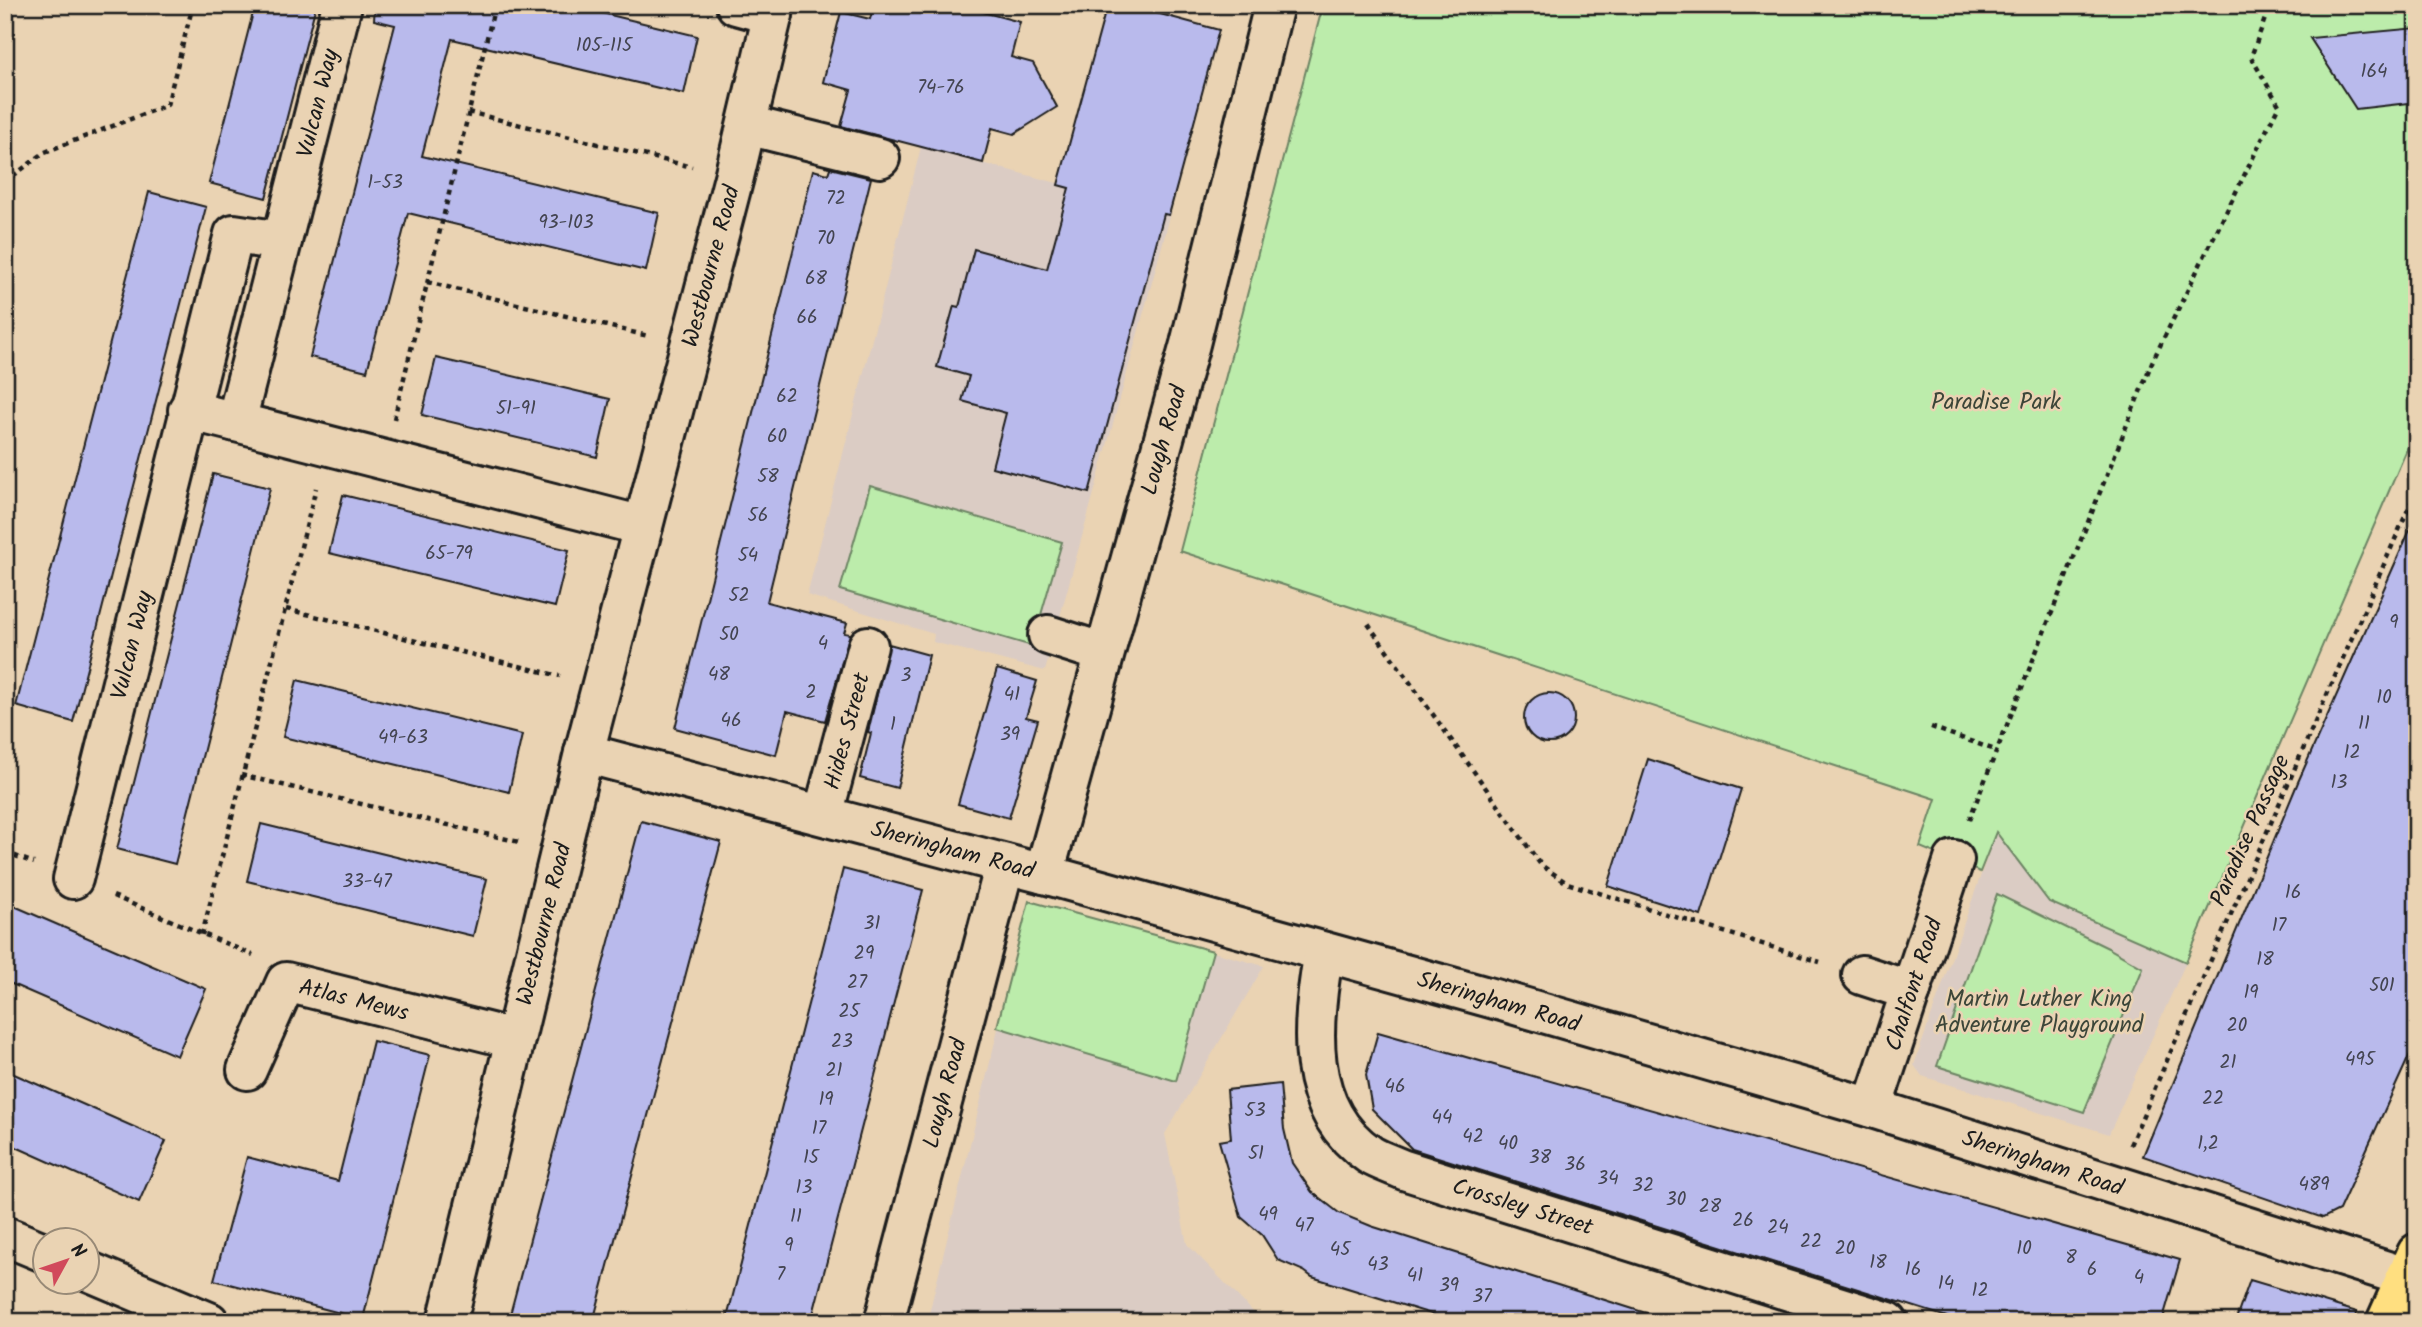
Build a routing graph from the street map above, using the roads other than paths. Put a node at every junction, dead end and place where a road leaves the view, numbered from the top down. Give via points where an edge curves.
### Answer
1 (342, 5) edge
2 (736, 5) edge
3 (1275, 5) edge
4 (774, 10) edge
5 (747, 125) junction
6 (880, 158) dead end
7 (282, 241) junction
8 (188, 410) junction
9 (236, 422) junction
10 (643, 526) junction
11 (1048, 635) dead end
12 (869, 646) dead end
13 (1104, 653) junction
14 (584, 753) junction
15 (824, 815) junction
16 (1954, 860) road end
17 (1005, 864) junction
18 (1044, 874) junction
19 (73, 879) road end
20 (1324, 952) junction
21 (1862, 975) road end
22 (1911, 991) junction
23 (514, 1039) junction
24 (247, 1070) dead end
25 (1872, 1108) junction
26 (5, 1236) edge
27 (32, 1247) edge
28 (2413, 1264) edge
29 (102, 1276) edge
30 (209, 1322) edge
31 (447, 1322) edge
32 (884, 1322) edge
33 (1888, 1322) edge
34 (2386, 1322) edge

1 - 7 street, Vulcan Way
2 - 4 street
3 - 13 street, Lough Road via 1190,344
4 - 5 street, Westbourne Road
5 - 6 street
5 - 10 street, Westbourne Road
7 - 8 street, Vulcan Way via 234,234
7 - 9 street, Vulcan Way
8 - 9 street
8 - 19 street, Vulcan Way
9 - 10 street
10 - 14 street, Westbourne Road
11 - 13 street
12 - 15 street, Hides Street
13 - 18 street, Lough Road
14 - 15 street, Sheringham Road
14 - 23 street, Westbourne Road
15 - 17 street, Sheringham Road
16 - 22 street, Chalfont Road
17 - 18 street, Sheringham Road
17 - 32 street, Lough Road
18 - 20 street, Sheringham Road
20 - 25 street, Sheringham Road
20 - 33 street, Crossley Street via 1313,1035 1316,1071 1344,1132 1371,1155 1404,1170
21 - 22 street
22 - 25 street, Chalfont Road
23 - 24 street, Atlas Mews via 286,982
23 - 31 street, Westbourne Road
25 - 28 street, Sheringham Road via 2112,1185
26 - 27 street
28 - 34 main road
29 - 30 street

